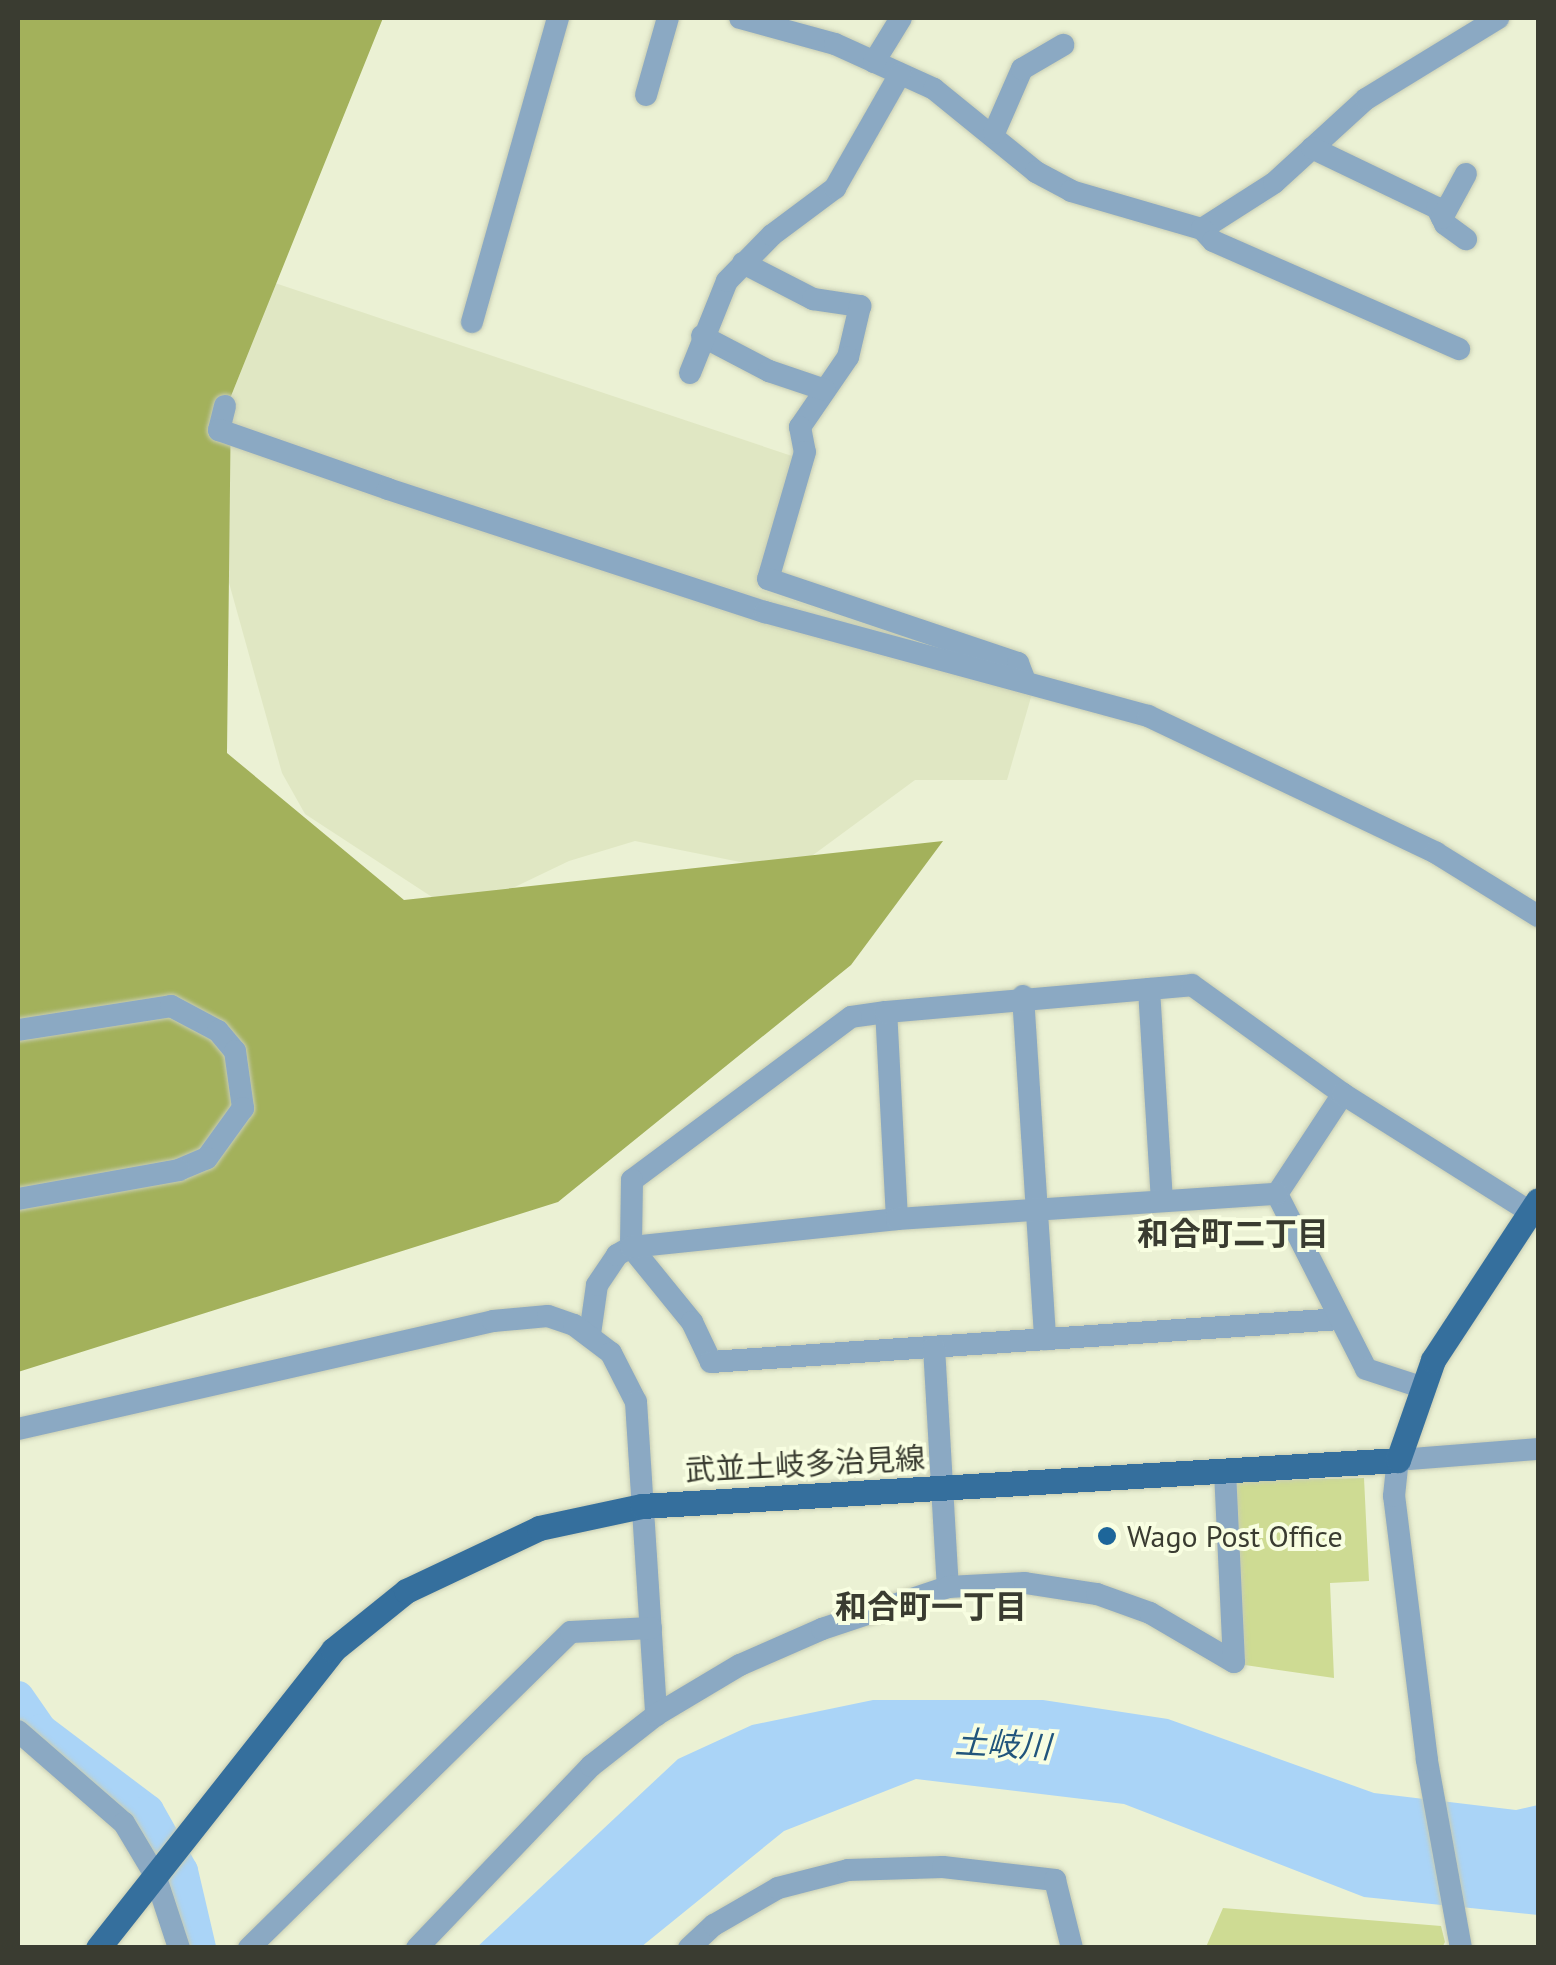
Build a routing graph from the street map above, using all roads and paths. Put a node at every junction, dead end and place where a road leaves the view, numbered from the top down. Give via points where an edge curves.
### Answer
1 (558, 18) edge
2 (668, 18) edge
3 (740, 18) edge
4 (900, 18) edge
5 (1498, 18) edge
6 (772, 22) edge
7 (1064, 45) dead end
8 (874, 62) junction
9 (900, 74) junction
10 (646, 95) dead end
11 (994, 134) junction
12 (1312, 148) junction
13 (1466, 174) dead end
14 (1442, 218) junction
15 (1202, 229) junction
16 (1466, 239) dead end
17 (743, 263) junction
18 (472, 322) dead end
19 (702, 336) junction
20 (1459, 349) dead end
21 (690, 373) dead end
22 (824, 390) junction
23 (225, 406) dead end
24 (1024, 681) junction
25 (1538, 916) edge
26 (1148, 989) junction
27 (1023, 996) junction
28 (886, 1012) junction
29 (18, 1030) edge
30 (1343, 1094) junction
31 (1277, 1194) junction
32 (18, 1199) edge
33 (1162, 1201) junction
34 (1036, 1210) junction
35 (1536, 1210) edge
36 (896, 1219) junction
37 (631, 1248) junction
38 (1340, 1319) junction
39 (590, 1334) junction
40 (1045, 1339) junction
41 (934, 1347) junction
42 (1424, 1388) junction
43 (18, 1428) edge
44 (1538, 1448) edge
45 (1398, 1460) junction
46 (1224, 1470) junction
47 (940, 1489) junction
48 (642, 1506) junction
49 (948, 1587) junction
50 (651, 1628) junction
51 (656, 1715) junction
52 (19, 1738) edge
53 (155, 1875) junction
54 (1459, 1940) edge
55 (1064, 1945) edge
56 (98, 1948) edge
57 (178, 1948) edge
58 (249, 1948) edge
59 (416, 1948) edge
60 (690, 1948) edge

1 - 18 street
2 - 10 street
3 - 6 street
4 - 8 street
5 - 12 street via 1366,98
6 - 8 street
7 - 11 street via 1022,69
8 - 9 street
9 - 11 street via 934,89
9 - 17 street via 836,188
11 - 15 street via 1036,172 1071,191
12 - 14 street via 1438,208
12 - 15 street
13 - 14 street
14 - 16 street
15 - 20 street via 1213,241
17 - 19 street via 719,295
17 - 22 street via 813,299 860,306 852,348
19 - 21 street
19 - 22 street via 769,372
22 - 24 street via 800,427 805,452 768,579 1018,663
23 - 24 street via 219,430 280,452 765,612
24 - 25 street via 1148,716 1281,775 1436,853
26 - 27 street
26 - 30 street via 1192,985
26 - 33 street
27 - 28 street
27 - 34 street
28 - 36 street
28 - 37 street via 852,1017 632,1180
29 - 32 street via 171,1006 218,1031 235,1052 243,1108 207,1158 179,1170
30 - 31 street
30 - 35 street
31 - 33 street
31 - 38 street
33 - 34 street
34 - 36 street
34 - 40 street
35 - 42 main road via 1433,1360
36 - 37 street
37 - 39 street via 616,1254 597,1285
37 - 41 street via 692,1322 711,1362
38 - 40 street
38 - 42 street via 1366,1368
39 - 43 street via 548,1316 493,1322
39 - 48 street via 611,1353 636,1402
40 - 41 street
41 - 47 street
42 - 45 main road
44 - 45 street
45 - 46 main road, 武並土岐多治見線
45 - 54 street via 1394,1496 1427,1760
46 - 47 main road, 武並土岐多治見線
46 - 49 street via 1234,1662 1150,1613 1097,1594 1025,1583
47 - 48 main road, 武並土岐多治見線
47 - 49 street
48 - 50 street
48 - 53 main road, 武並土岐多治見線 via 539,1528 406,1590 332,1650
49 - 51 street via 773,1650
50 - 51 street
50 - 58 street via 571,1632
51 - 59 street via 591,1766
52 - 53 street via 124,1822
53 - 56 main road, 武並土岐多治見線
53 - 57 street
55 - 60 street via 1055,1880 943,1867 848,1870 778,1888 714,1924

